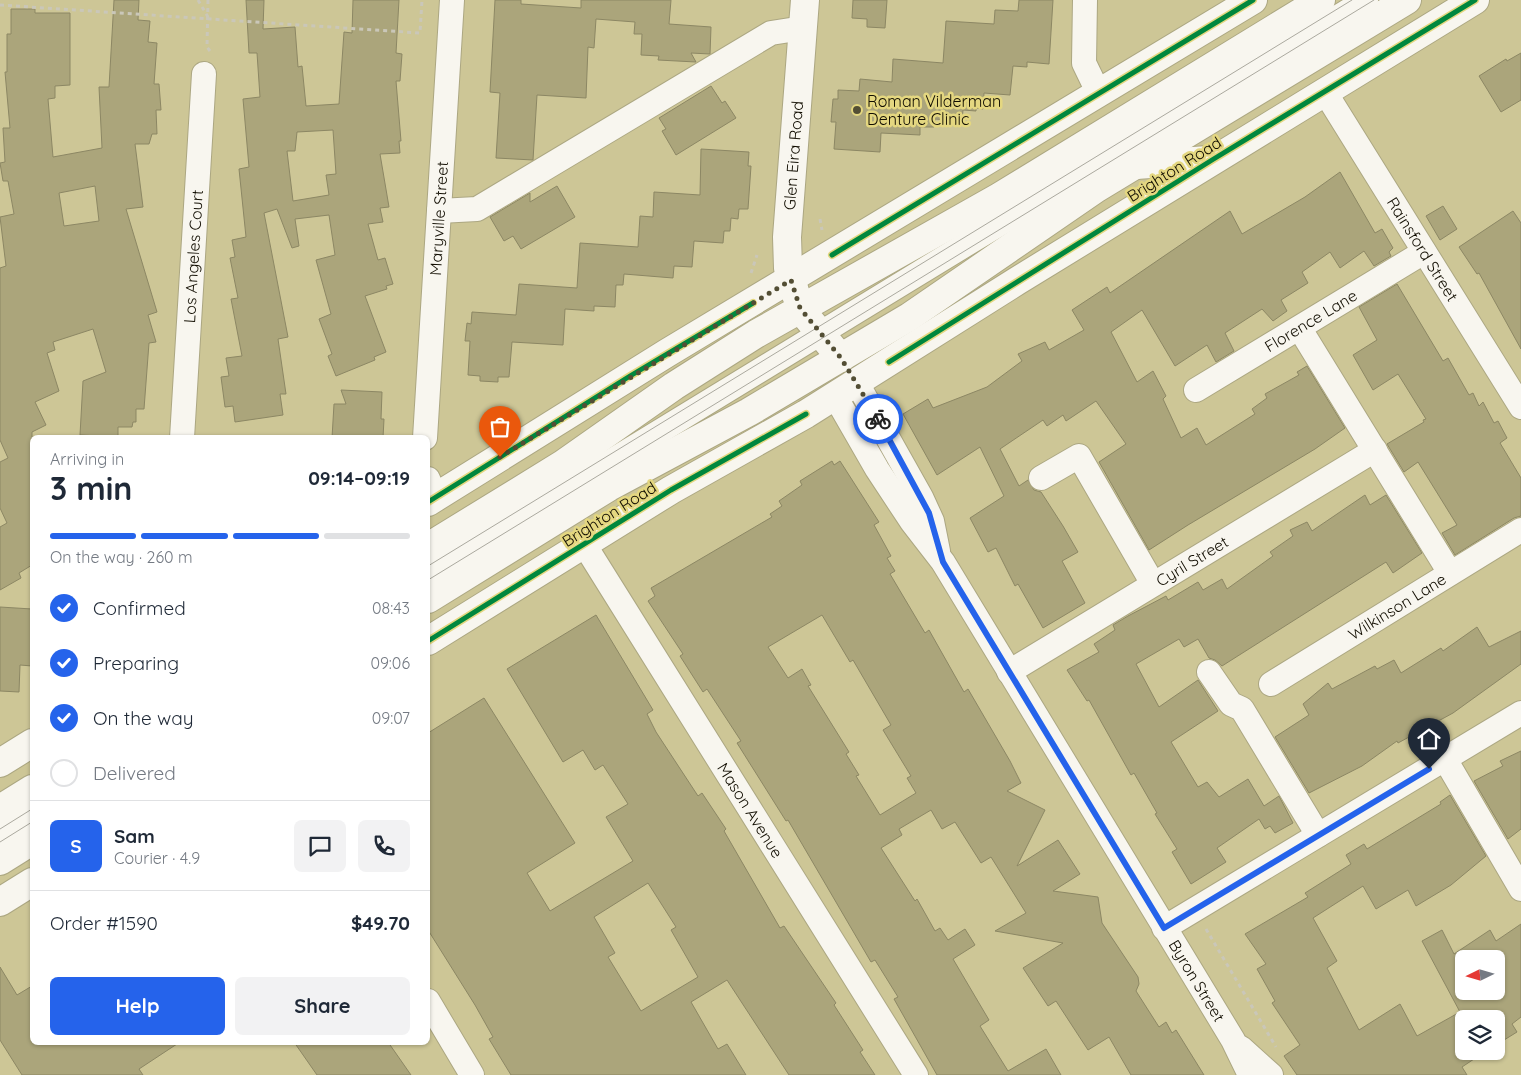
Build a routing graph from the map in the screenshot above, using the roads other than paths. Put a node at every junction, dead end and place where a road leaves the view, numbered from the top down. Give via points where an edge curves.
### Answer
1 (452, 0) edge
2 (805, 0) edge
3 (1085, 0) edge
4 (1253, 0) edge
5 (1321, 0) edge
6 (1366, 0) edge
7 (1407, 0) edge
8 (1444, 0) edge
9 (1475, 0) edge
10 (1431, 27) junction
11 (803, 28) junction
12 (204, 74) dead end
13 (1325, 92) junction
14 (1099, 94) junction
15 (1212, 160) junction
16 (1136, 165) junction
17 (440, 211) junction
18 (1424, 252) junction
19 (791, 280) junction
20 (800, 308) junction
21 (1300, 329) junction
22 (816, 336) junction
23 (831, 363) junction
24 (846, 389) junction
25 (1196, 390) dead end
26 (1521, 407) edge
27 (182, 435) edge
28 (425, 435) edge
29 (1374, 450) junction
30 (1041, 478) dead end
31 (430, 493) edge
32 (1521, 530) edge
33 (433, 540) edge
34 (584, 544) junction
35 (430, 572) edge
36 (1450, 573) junction
37 (1153, 584) junction
38 (430, 598) edge
39 (430, 639) edge
40 (1009, 672) junction
41 (1209, 672) dead end
42 (1271, 684) dead end
43 (1521, 713) edge
44 (30, 744) edge
45 (1445, 759) junction
46 (0, 763) edge
47 (30, 790) edge
48 (0, 809) edge
49 (30, 815) edge
50 (0, 834) edge
51 (1318, 835) junction
52 (30, 842) edge
53 (0, 861) edge
54 (30, 883) edge
55 (1521, 889) edge
56 (0, 902) edge
57 (1164, 928) junction
58 (430, 1004) edge
59 (1233, 1040) junction
60 (472, 1075) edge
61 (916, 1075) edge
62 (1250, 1075) edge
63 (1270, 1075) edge

1 - 17 street, Maryville Street
2 - 11 main road, Glen Eira Road
3 - 14 street via 1084,63
4 - 14 main road
5 - 20 main road via 998,197
6 - 22 street
7 - 16 main road, Brighton Road
8 - 10 main road
9 - 10 main road, Brighton Road
10 - 13 main road, Brighton Road
11 - 17 street via 771,33 477,209
11 - 19 main road, Glen Eira Road via 787,238
12 - 27 street, Los Angeles Court
13 - 15 main road, Brighton Road
13 - 18 street, Rainsford Street
14 - 19 main road
15 - 16 main road
15 - 24 main road, Brighton Road
16 - 23 main road, Brighton Road via 1062,211 934,300
17 - 28 street, Maryville Street
18 - 21 street, Florence Lane
18 - 26 street, Rainsford Street
19 - 20 main road, Glen Eira Road
19 - 31 main road
20 - 22 main road, Glen Eira Road
20 - 33 main road via 703,366 564,464
21 - 25 street, Florence Lane
21 - 29 street
22 - 23 main road, Glen Eira Road
22 - 35 street
23 - 24 main road, Byron Street
23 - 38 main road, Brighton Road via 616,483
24 - 34 main road, Brighton Road
24 - 40 street, Byron Street via 921,497 932,521 943,562
29 - 36 street
29 - 37 street, Cyril Street
30 - 37 street via 1079,456
32 - 36 street, Wilkinson Lane
34 - 39 main road, Brighton Road
34 - 61 street, Mason Avenue
36 - 42 street, Wilkinson Lane
37 - 40 street, Cyril Street
40 - 57 street, Byron Street
41 - 51 street via 1231,704 1242,709
43 - 45 street
44 - 46 main road
45 - 51 street
45 - 55 street
47 - 48 main road
49 - 50 street
51 - 57 street
52 - 53 main road
54 - 56 main road
57 - 59 street, Byron Street
58 - 60 street
59 - 62 street, Byron Street
59 - 63 street, Byron Street

